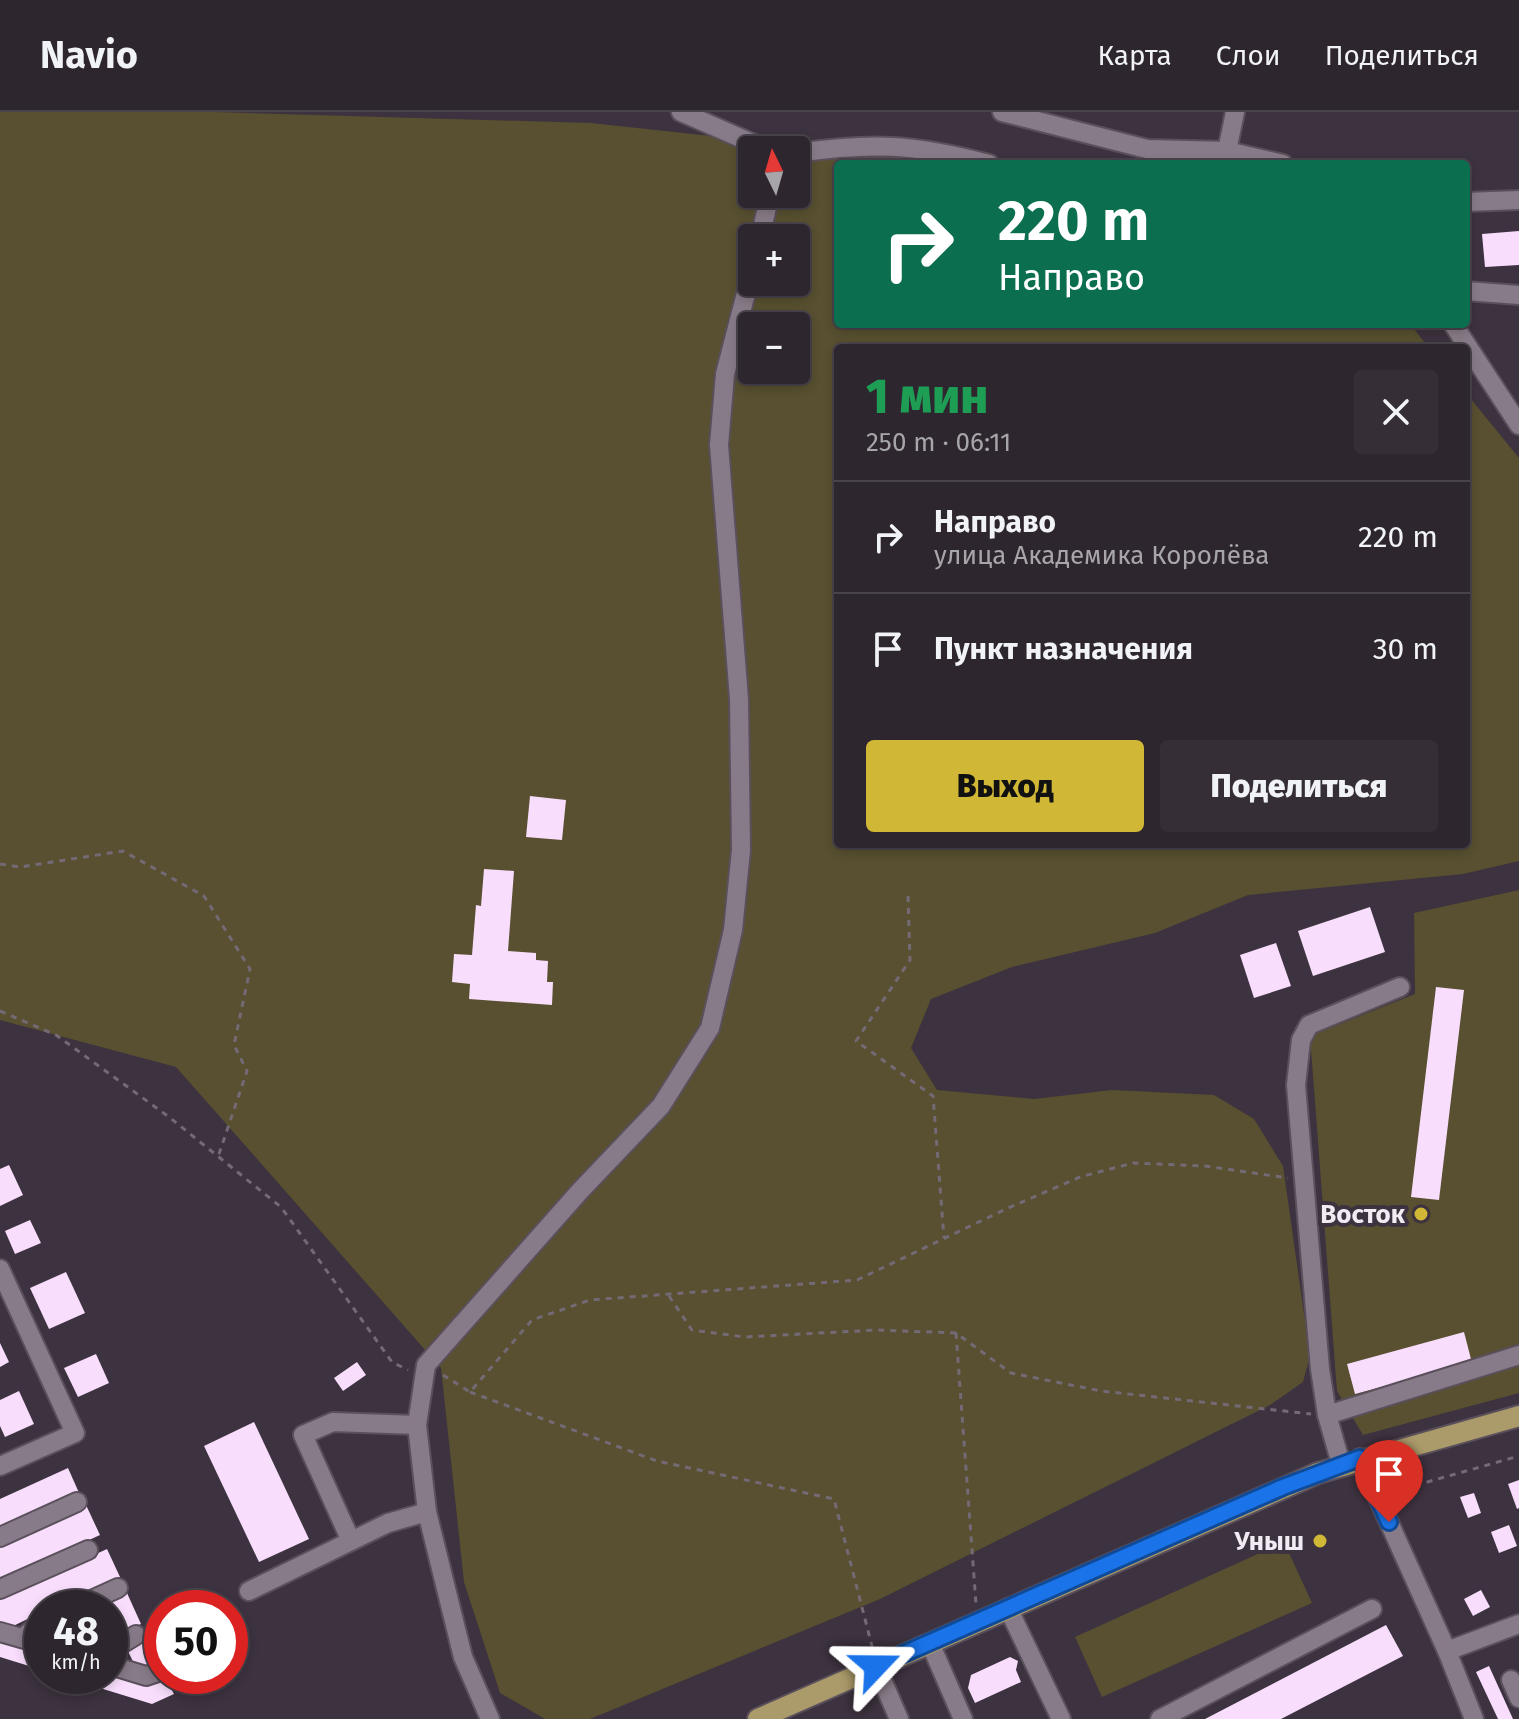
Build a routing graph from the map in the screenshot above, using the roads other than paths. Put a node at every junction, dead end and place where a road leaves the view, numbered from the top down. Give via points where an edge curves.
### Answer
1 (681, 112) edge
2 (1002, 112) edge
3 (1235, 112) edge
4 (738, 137) edge
5 (1227, 151) junction
6 (810, 152) edge
7 (974, 160) edge
8 (1266, 160) edge
9 (1519, 200) edge
10 (1470, 202) edge
11 (1470, 291) edge
12 (1519, 295) edge
13 (746, 296) edge
14 (1470, 350) edge
15 (1519, 425) edge
16 (1400, 987) dead end
17 (0, 1269) edge
18 (1519, 1355) edge
19 (1327, 1415) junction
20 (1519, 1416) edge
21 (417, 1425) junction
22 (1350, 1461) junction
23 (0, 1466) edge
24 (77, 1502) dead end
25 (427, 1512) junction
26 (0, 1537) edge
27 (351, 1541) junction
28 (88, 1550) dead end
29 (118, 1588) dead end
30 (0, 1589) edge
31 (114, 1590) edge
32 (249, 1591) dead end
33 (1008, 1608) junction
34 (1372, 1609) dead end
35 (1519, 1624) edge
36 (0, 1632) edge
37 (136, 1635) dead end
38 (22, 1638) edge
39 (128, 1640) edge
40 (930, 1643) junction
41 (1447, 1651) junction
42 (876, 1666) junction
43 (1511, 1680) dead end
44 (1519, 1698) edge
45 (490, 1719) edge
46 (758, 1719) edge
47 (899, 1719) edge
48 (963, 1719) edge
49 (1061, 1719) edge
50 (1160, 1719) edge
51 (1474, 1719) edge

1 - 4 street
2 - 5 street via 1147,149
3 - 5 street
5 - 8 street
6 - 7 street via 886,145 930,148
9 - 10 street
11 - 12 street
13 - 21 street via 720,407 739,699 741,850 733,930 715,1013 661,1106 424,1370
14 - 15 street
16 - 19 street via 1309,1025 1301,1040 1296,1085
17 - 23 street via 75,1433
18 - 19 street
19 - 22 street
20 - 22 main road
21 - 25 street
21 - 27 street via 333,1422 303,1435
22 - 33 main road
22 - 41 street via 1377,1496
24 - 26 street
25 - 27 street
25 - 45 street via 463,1657
27 - 32 street
28 - 30 street
29 - 31 street
33 - 40 main road
33 - 49 street
34 - 50 street
35 - 41 street
36 - 38 street
37 - 39 street
40 - 42 main road
40 - 48 street
41 - 51 street
42 - 46 main road
42 - 47 street
43 - 44 street

